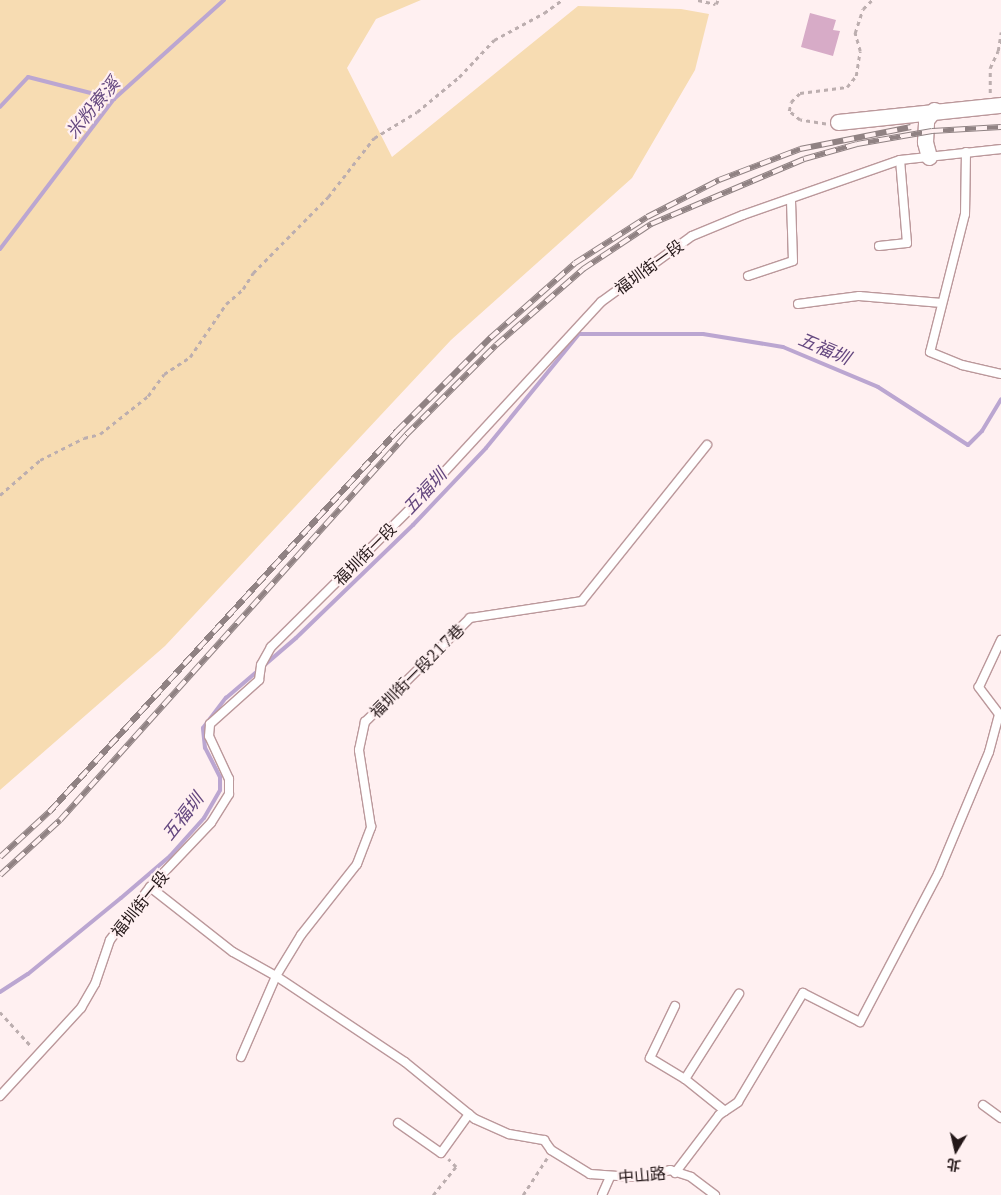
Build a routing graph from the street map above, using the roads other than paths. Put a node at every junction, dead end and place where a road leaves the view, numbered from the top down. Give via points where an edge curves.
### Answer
1 (996, 105) edge
2 (934, 110) junction
3 (838, 122) road end
4 (1001, 149) edge
5 (966, 152) junction
6 (930, 157) junction
7 (900, 160) junction
8 (791, 200) junction
9 (879, 246) dead end
10 (748, 276) dead end
11 (798, 304) dead end
12 (942, 304) junction
13 (1001, 374) edge
14 (707, 445) dead end
15 (1001, 640) edge
16 (150, 887) junction
17 (276, 976) junction
18 (739, 994) dead end
19 (675, 1006) dead end
20 (241, 1057) dead end
21 (685, 1079) junction
22 (0, 1096) edge
23 (983, 1105) dead end
24 (726, 1111) junction
25 (472, 1116) junction
26 (1001, 1118) edge
27 (398, 1123) dead end
28 (676, 1173) junction
29 (610, 1178) junction
30 (602, 1195) edge
31 (715, 1195) edge

1 - 2 street
2 - 3 street
2 - 6 street via 926,120 925,142
4 - 5 lane, 福圳街一段
5 - 6 lane, 福圳街一段
5 - 12 lane via 965,214
6 - 7 lane, 福圳街一段
7 - 8 lane, 福圳街一段
7 - 9 lane via 907,243
8 - 10 lane via 793,261
8 - 16 lane, 福圳街一段 via 692,236 601,302 411,508 272,647 261,665 259,680 210,724 209,736 230,779 229,794 210,823
11 - 12 lane via 859,296
12 - 13 lane via 930,352 962,365
14 - 17 lane, 福圳街一段217巷 via 582,601 470,618 365,722 359,750 371,827 357,864 300,935
15 - 24 lane, 中山路 via 979,687 999,714 989,752 938,874 860,1022 803,993 738,1102
16 - 17 lane via 233,952
16 - 22 lane, 福圳街一段 via 110,940 95,984 81,1008
17 - 20 lane, 福圳街一段217巷
17 - 25 lane via 405,1062
18 - 21 lane
19 - 21 lane via 650,1058
21 - 24 lane
23 - 26 lane
24 - 28 lane, 中山路
25 - 27 lane via 442,1153
25 - 29 lane, 中山路 via 509,1134 544,1140 551,1150 590,1174
28 - 29 lane, 中山路 via 670,1170
28 - 31 lane, 中山路 via 691,1177
29 - 30 lane

